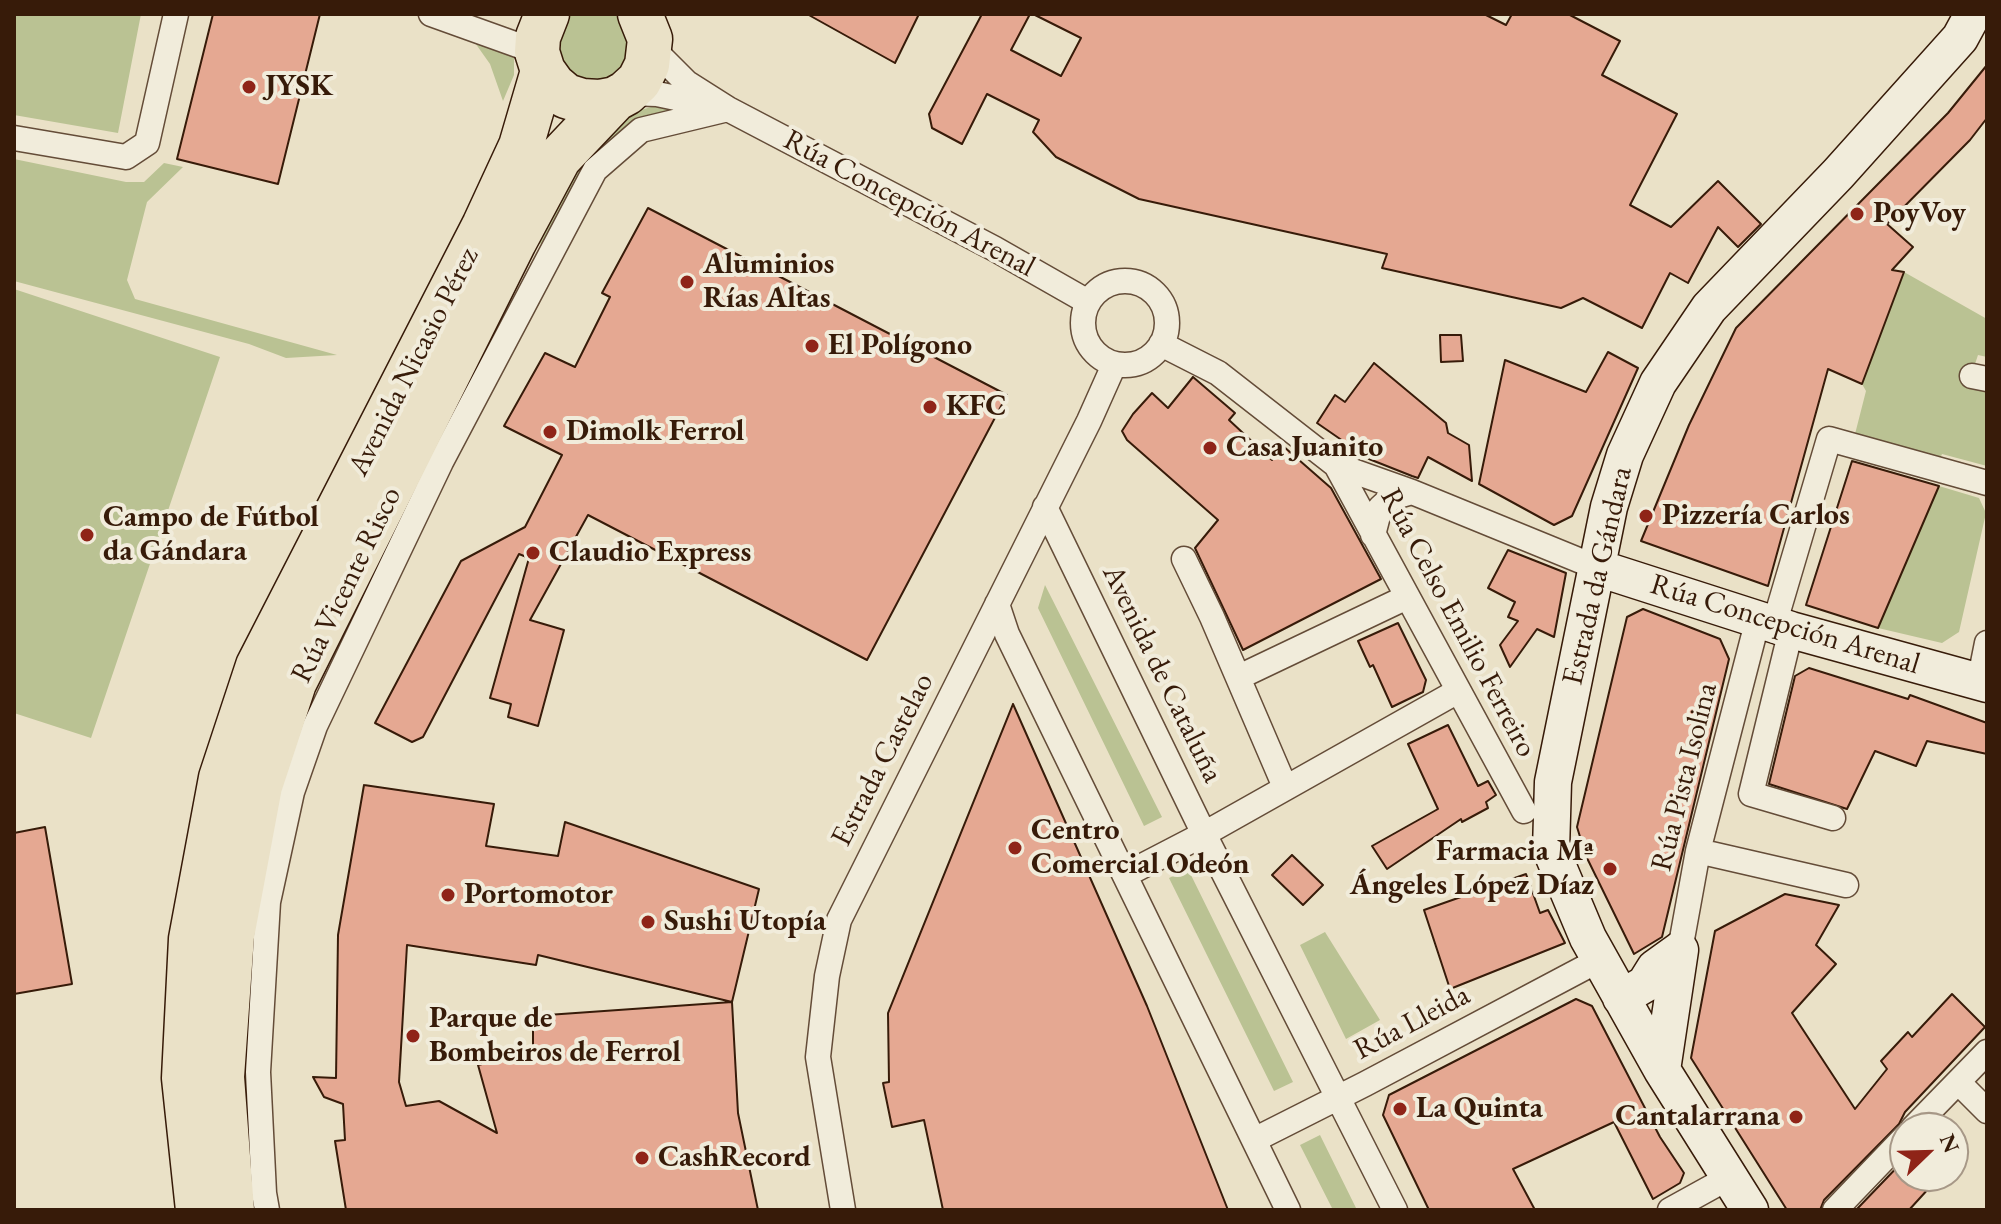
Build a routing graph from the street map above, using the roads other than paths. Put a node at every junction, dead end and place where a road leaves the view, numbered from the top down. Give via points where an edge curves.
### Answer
1 (176, 14) edge
2 (431, 14) edge
3 (1973, 14) edge
4 (645, 24) edge
5 (543, 46) edge
6 (620, 96) junction
7 (728, 109) junction
8 (14, 138) edge
9 (1088, 302) junction
10 (1161, 344) junction
11 (1114, 365) junction
12 (1336, 465) junction
13 (1987, 483) edge
14 (1412, 492) junction
15 (1045, 507) junction
16 (1373, 535) junction
17 (1184, 559) dead end
18 (1598, 568) junction
19 (1407, 597) junction
20 (997, 604) junction
21 (1774, 625) junction
22 (1987, 643) edge
23 (1239, 677) junction
24 (1983, 683) edge
25 (1458, 691) junction
26 (1553, 782) junction
27 (1285, 787) junction
28 (1524, 811) junction
29 (1833, 818) dead end
30 (1204, 834) junction
31 (1551, 850) junction
32 (1698, 851) junction
33 (1125, 875) junction
34 (1846, 885) dead end
35 (1599, 960) junction
36 (1669, 970) junction
37 (1628, 1010) junction
38 (1987, 1052) edge
39 (1662, 1070) junction
40 (1958, 1082) junction
41 (1338, 1098) junction
42 (1987, 1111) edge
43 (1929, 1112) edge
44 (1254, 1140) junction
45 (1889, 1154) edge
46 (1728, 1178) junction
47 (198, 1210) edge
48 (232, 1210) edge
49 (267, 1210) edge
50 (843, 1210) edge
51 (1288, 1210) edge
52 (1395, 1210) edge
53 (1670, 1210) edge
54 (1750, 1210) edge
55 (1835, 1210) edge

1 - 8 street via 147,143 126,157
2 - 5 street
3 - 18 street, Estrada da Gándara via 1960,38 1838,174 1709,308 1658,383 1625,455
4 - 6 highway, Avenida Nicasio Pérez via 643,73
4 - 7 street via 687,83
5 - 6 highway via 553,85 566,96 599,102
5 - 47 highway, Avenida Nicasio Pérez via 521,146 258,666 221,778 191,939 184,1078
6 - 7 street via 657,94
6 - 48 highway, Avenida Nicasio Pérez via 559,158 294,683 260,786 232,936 222,1077
7 - 9 street, Rúa Concepción Arenal
7 - 49 street, Rúa Vicente Risco via 641,130 595,170 441,462 315,726 292,792 268,902 258,1072
9 - 10 street via 1106,285 1141,284 1164,309 1167,321
9 - 11 street via 1086,339
10 - 11 street via 1140,362
10 - 12 street, Rúa Concepción Arenal via 1218,373
11 - 15 street, Estrada Castelao
12 - 14 street, Rúa Concepción Arenal
12 - 16 street, Rúa Celso Emilio Ferreiro
13 - 21 street via 1829,439
14 - 16 street via 1391,498 1380,508
14 - 18 street, Rúa Concepción Arenal
15 - 20 street, Estrada Castelao
15 - 30 street, Avenida de Cataluña
16 - 19 street, Rúa Celso Emilio Ferreiro
17 - 23 street
18 - 21 street, Rúa Concepción Arenal
18 - 26 street, Estrada da Gándara
19 - 23 street
19 - 25 street, Rúa Celso Emilio Ferreiro
20 - 33 street
20 - 50 street, Estrada Castelao via 839,920 818,1057
21 - 24 street, Rúa Concepción Arenal
21 - 29 street via 1751,794
21 - 32 street, Rúa Pista Isolina
22 - 24 street
23 - 27 street
25 - 27 street
25 - 28 street, Rúa Celso Emilio Ferreiro
26 - 28 street
26 - 31 street, Estrada da Gándara
27 - 30 street
28 - 31 street
30 - 33 street
30 - 41 street, Avenida de Cataluña
31 - 35 street, Estrada da Gándara
32 - 34 street
32 - 36 street, Rúa Pista Isolina
33 - 44 street
35 - 36 street
35 - 37 street, Estrada da Gándara
35 - 41 street, Rúa Lleida
36 - 37 street via 1659,1006
36 - 39 street
37 - 39 street, Estrada da Gándara
38 - 40 street
39 - 46 street, Estrada da Gándara
40 - 42 street
40 - 43 street
41 - 44 street, Rúa Lleida
41 - 52 street, Avenida de Cataluña
44 - 51 street
45 - 55 street
46 - 53 street
46 - 54 street, Estrada da Gándara

